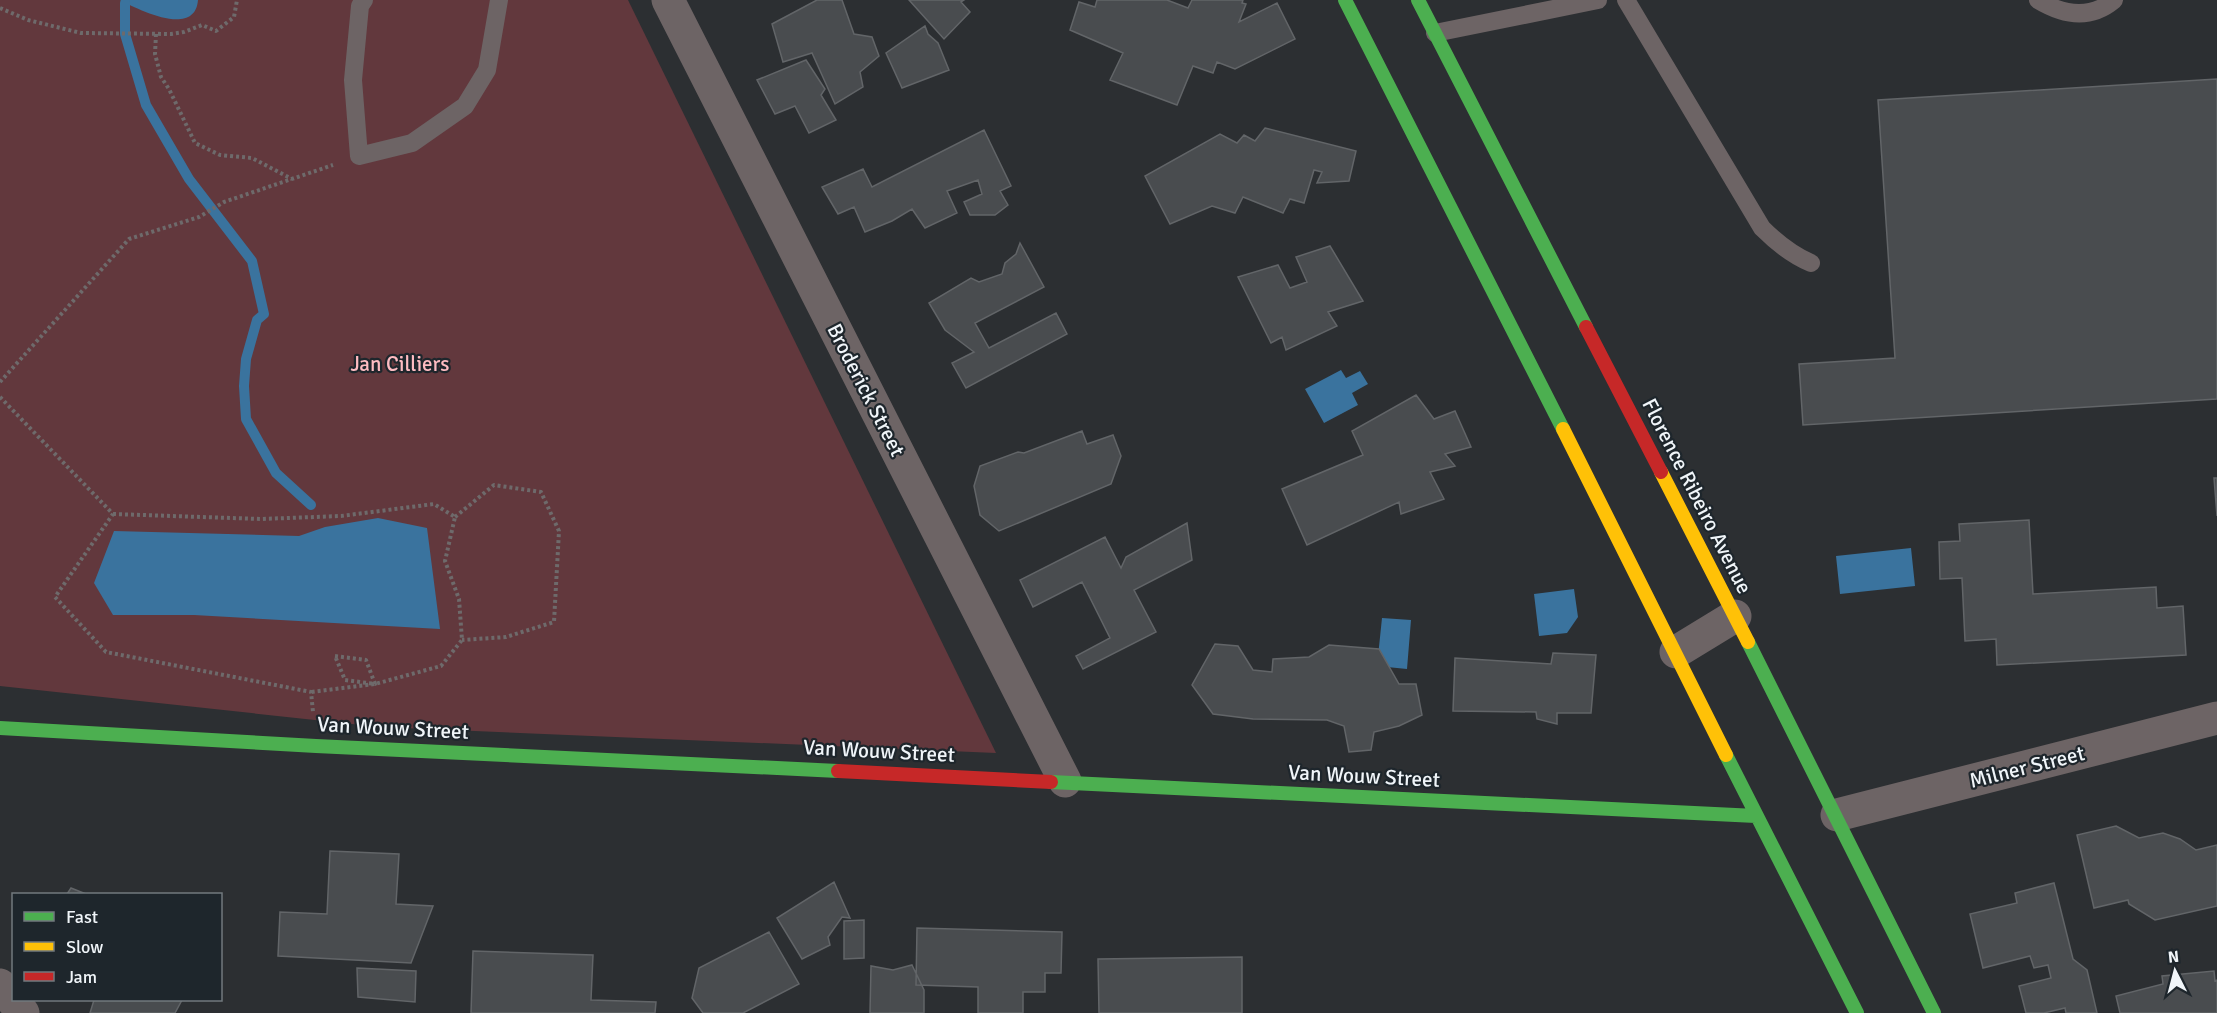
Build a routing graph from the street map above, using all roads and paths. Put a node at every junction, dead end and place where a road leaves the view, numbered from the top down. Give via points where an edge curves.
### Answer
1 (237, 0) edge
2 (364, 0) edge
3 (499, 0) edge
4 (668, 0) edge
5 (1345, 0) edge
6 (1418, 0) edge
7 (1598, 0) edge
8 (1626, 0) edge
9 (2038, 0) edge
10 (2114, 0) edge
11 (0, 8) edge
12 (1435, 33) junction
13 (156, 34) junction
14 (359, 156) junction
15 (292, 179) junction
16 (1811, 263) dead end
17 (0, 382) edge
18 (0, 397) edge
19 (113, 514) junction
20 (455, 517) junction
21 (1735, 616) junction
22 (462, 640) junction
23 (1676, 652) junction
24 (375, 684) junction
25 (311, 692) junction
26 (2217, 718) edge
27 (0, 728) edge
28 (316, 746) junction
29 (1065, 781) junction
30 (1836, 815) junction
31 (1756, 816) junction
32 (0, 985) edge
33 (12, 1000) edge
34 (13, 1001) edge
35 (23, 1013) edge
36 (1857, 1013) edge
37 (1934, 1013) edge

1 - 13 path via 234,17 216,31 202,25 184,32
2 - 14 lane via 360,6 353,80
3 - 14 lane via 487,69 465,106 412,143
4 - 29 street, Broderick Street
5 - 23 street
6 - 12 street, Florence Ribeiro Avenue
7 - 12 lane
8 - 16 lane via 1762,228 1776,242
9 - 10 lane via 2071,14 2090,12
11 - 13 path via 28,20 81,33
12 - 21 street, Florence Ribeiro Avenue
13 - 15 path via 155,54 161,77 195,142 219,155 252,158
14 - 15 path
15 - 17 path via 224,202 199,217 129,239
18 - 19 path
19 - 20 path via 261,519 341,516 434,504
19 - 25 path via 55,597 106,652
20 - 22 path via 446,561 459,598
20 - 22 path via 494,485 541,492 559,531 554,622 506,637
21 - 23 street
21 - 30 street, Florence Ribeiro Avenue
22 - 24 path via 441,666
23 - 31 street
24 - 24 path via 366,660 335,656 345,680
24 - 25 path
25 - 28 path
26 - 30 street, Milner Street
27 - 28 street, Van Wouw Street
28 - 29 street, Van Wouw Street
29 - 31 street, Van Wouw Street
30 - 37 street, Florence Ribeiro Avenue
31 - 36 street
32 - 33 street
34 - 35 street

